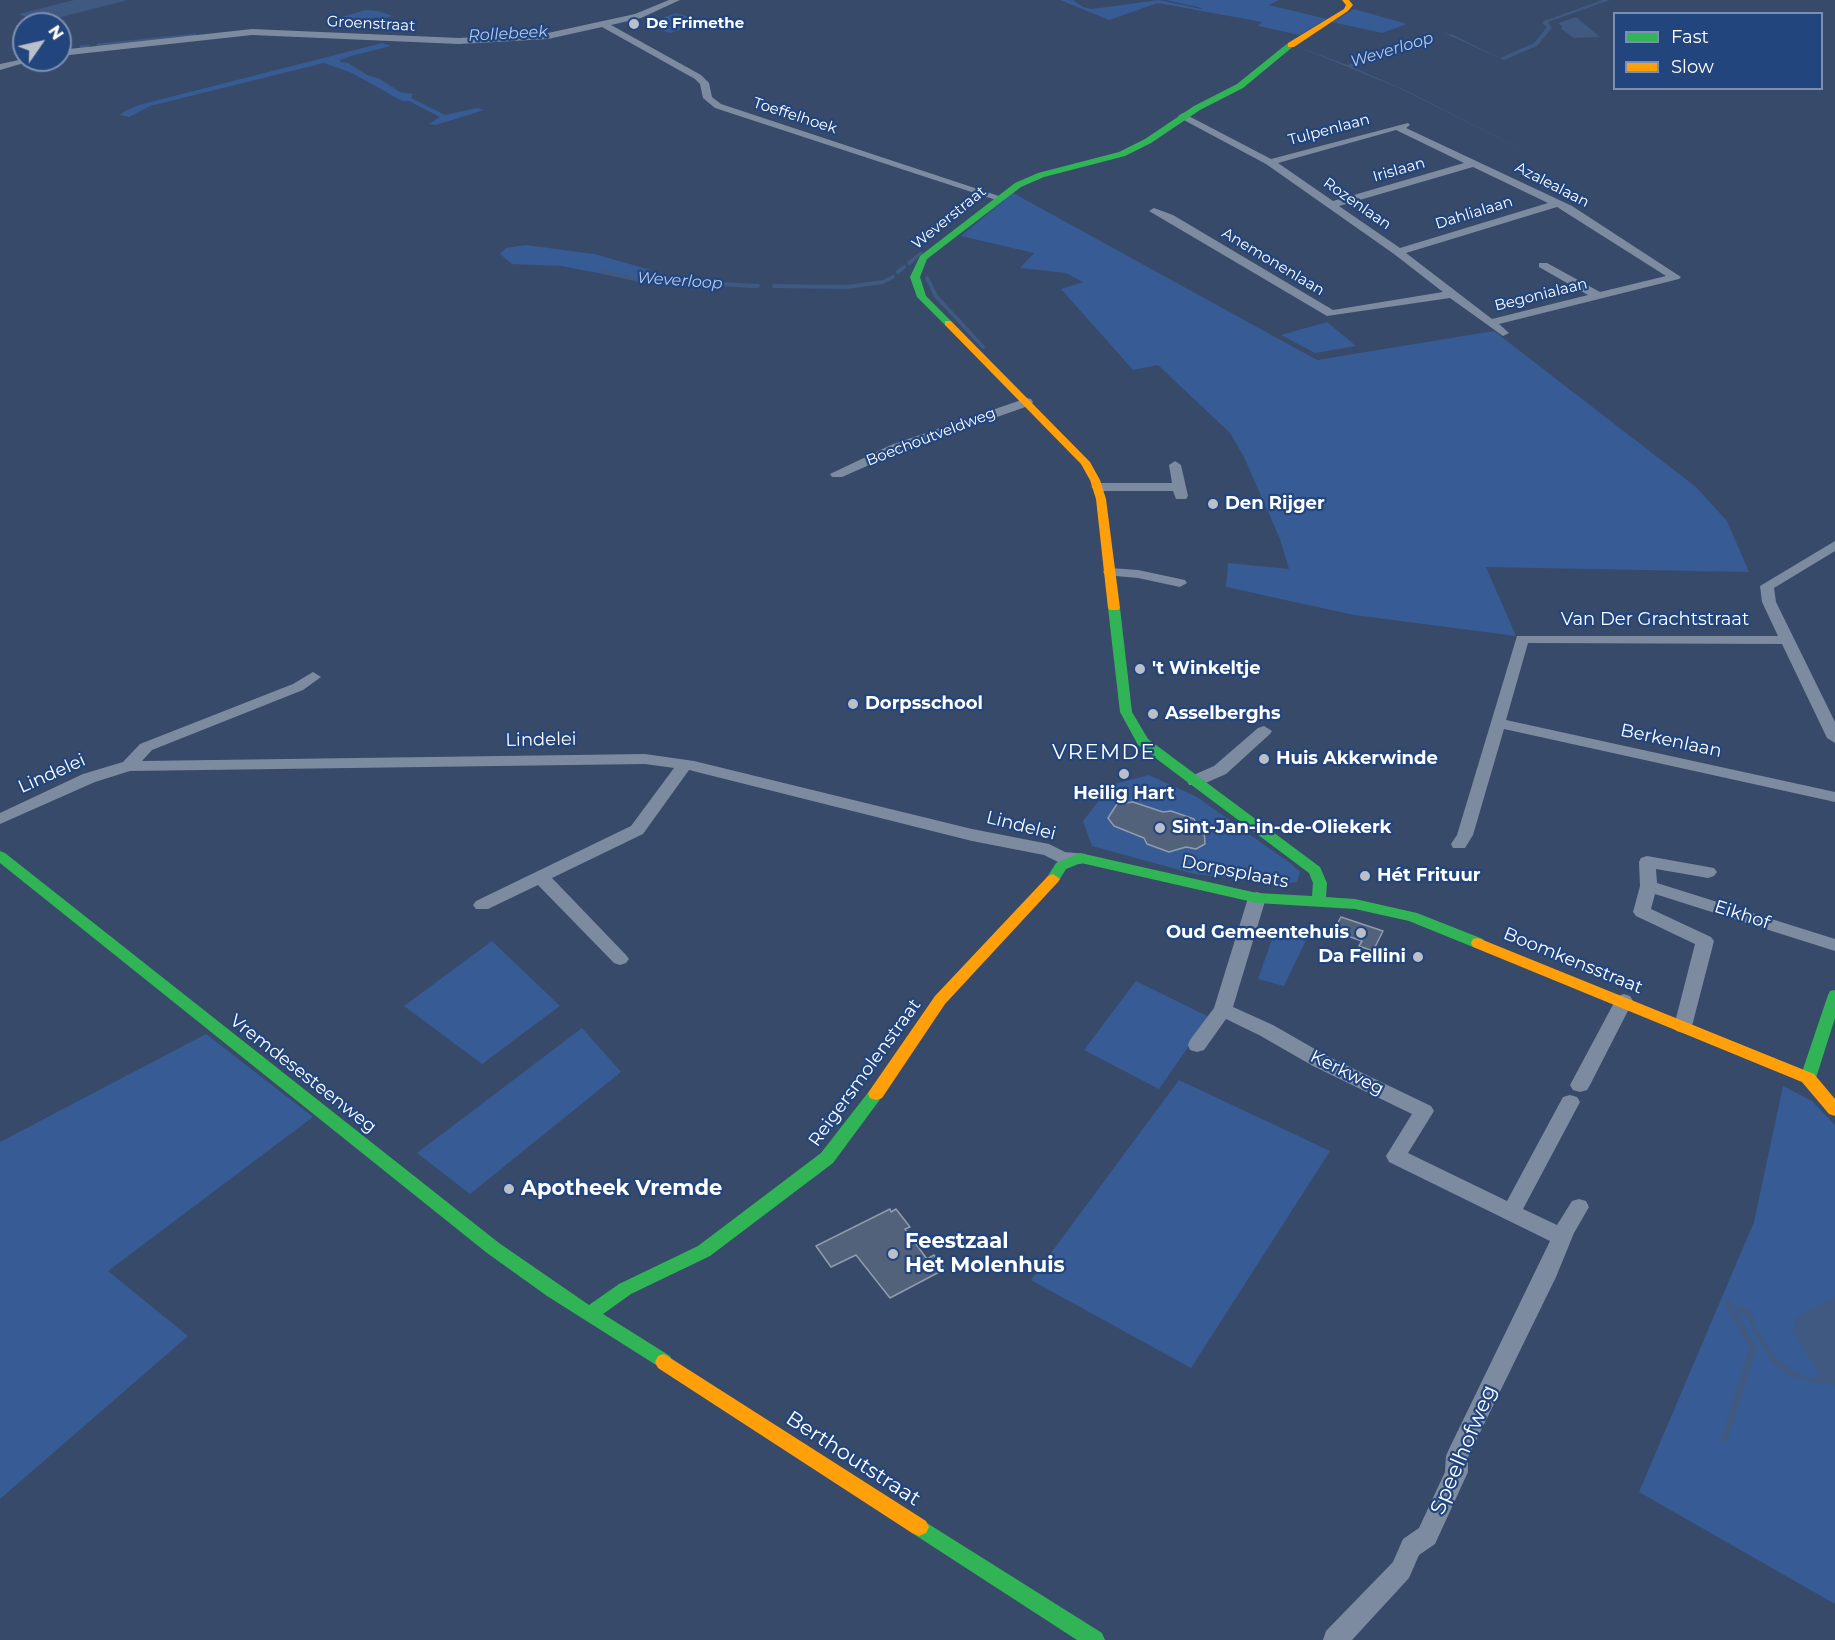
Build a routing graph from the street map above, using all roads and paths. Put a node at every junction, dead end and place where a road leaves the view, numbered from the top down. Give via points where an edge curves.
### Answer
1 (676, 0) edge
2 (1344, 0) edge
3 (604, 24) junction
4 (72, 51) edge
5 (1183, 116) junction
6 (1396, 127) joint
7 (1270, 162) junction
8 (1474, 163) junction
9 (1000, 198) junction
10 (1558, 203) junction
11 (1332, 205) junction
12 (1154, 211) dead end
13 (1398, 252) junction
14 (1543, 265) dead end
15 (1675, 277) joint
16 (1453, 294) junction
17 (1598, 296) junction
18 (1491, 323) junction
19 (1503, 333) dead end
20 (1026, 402) junction
21 (1174, 465) dead end
22 (837, 474) dead end
23 (1098, 487) junction
24 (1835, 545) edge
25 (1110, 572) junction
26 (1180, 583) dead end
27 (1788, 640) junction
28 (313, 677) dead end
29 (1498, 723) junction
30 (1264, 731) dead end
31 (1835, 738) edge
32 (1143, 742) joint
33 (685, 765) junction
34 (129, 766) junction
35 (1195, 782) junction
36 (1835, 797) edge
37 (0, 819) edge
38 (1459, 844) dead end
39 (0, 856) edge
40 (1080, 858) junction
41 (1708, 872) dead end
42 (541, 877) junction
43 (1649, 886) junction
44 (1257, 898) junction
45 (1318, 902) junction
46 (482, 905) dead end
47 (1835, 945) edge
48 (620, 959) dead end
49 (1835, 995) edge
50 (1624, 1001) junction
51 (1223, 1010) junction
52 (1683, 1026) junction
53 (1197, 1045) dead end
54 (1808, 1078) junction
55 (1835, 1110) edge
56 (1579, 1207) dead end
57 (1511, 1212) junction
58 (1563, 1238) junction
59 (589, 1314) junction
60 (1095, 1640) edge
61 (1335, 1640) edge

1 - 3 street, Groenstraat via 638,16
2 - 5 street, Weverstraat via 1350,5 1346,10 1277,54 1240,86
3 - 4 street, Groenstraat via 548,36 498,40 252,32
3 - 9 street, Toeffelhoek via 698,77 715,105
5 - 7 street, Rozenlaan
5 - 9 street, Weverstraat via 1122,154 1029,179
6 - 7 street, Tulpenlaan
6 - 8 street, Azalealaan
7 - 11 street, Rozenlaan
8 - 10 street, Azalealaan
8 - 11 street, Irislaan
9 - 20 street, Weverstraat via 923,258 915,277 922,297
10 - 13 street, Dahlialaan
10 - 15 street, Azalealaan
11 - 13 street, Rozenlaan
12 - 16 street, Anemonenlaan via 1331,314
13 - 16 street, Rozenlaan
14 - 17 street, Begonialaan
15 - 17 street, Begonialaan
16 - 18 street, Rozenlaan
17 - 18 street, Begonialaan
18 - 19 street, Rozenlaan
20 - 22 street, Boechoutveldweg via 896,448
20 - 23 street, Weverstraat via 1085,462
21 - 23 street via 1180,492
23 - 25 street, Weverstraat
24 - 27 street via 1767,586 1769,602
25 - 26 street
25 - 32 street, Weverstraat via 1126,712
27 - 29 street, Van Der Grachtstraat via 1522,639
27 - 31 street
28 - 34 street via 298,687 146,747
29 - 36 street, Berkenlaan
29 - 38 street
30 - 35 street via 1220,770
32 - 35 street, Dorpsplaats
33 - 34 street, Lindelei via 645,759
33 - 40 street, Lindelei via 1049,850 1062,858
33 - 42 street via 637,830
34 - 37 street, Lindelei via 89,778
35 - 45 street, Dorpsplaats via 1315,870 1320,883
39 - 59 street, Vremdesesteenweg via 493,1248
40 - 44 street, Dorpsplaats
40 - 59 street, Reigersmolenstraat via 1061,866 1051,883 940,1000 828,1158 704,1251 625,1289
41 - 43 street, Eikhof via 1647,862
42 - 46 street
42 - 48 street
43 - 47 street, Eikhof
43 - 52 street, Eikhof via 1642,912 1705,941
44 - 45 street, Dorpsplaats
44 - 51 street
45 - 50 street, Boomkensstraat via 1355,904 1412,917
49 - 54 street
50 - 52 street, Boomkensstraat
50 - 57 street
51 - 53 street
51 - 57 street, Kerkweg via 1424,1111 1396,1156
52 - 54 street, Boomkensstraat
54 - 55 street
56 - 58 street, Speelhofweg
57 - 58 street
58 - 61 street, Speelhofweg via 1457,1456 1456,1472 1427,1536 1412,1547 1401,1570
59 - 60 street, Berthoutstraat

